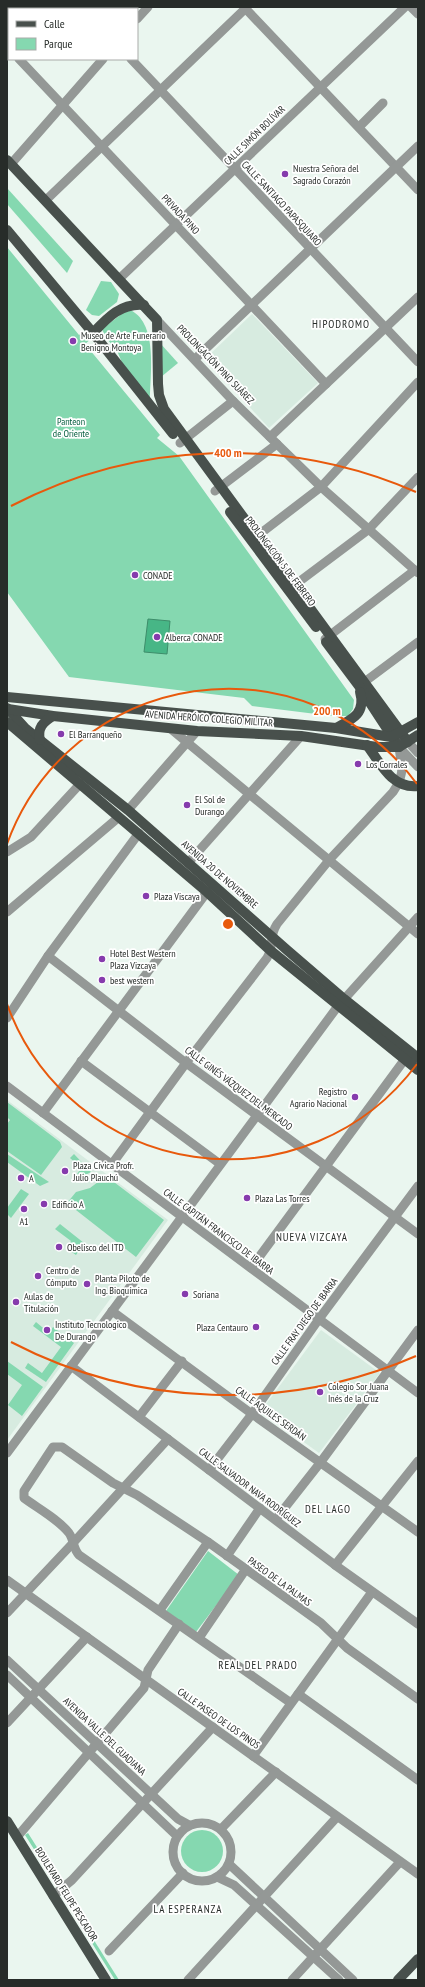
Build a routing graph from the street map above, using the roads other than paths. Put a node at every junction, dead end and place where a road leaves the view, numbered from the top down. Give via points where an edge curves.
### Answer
1 (148, 7) edge
2 (404, 7) edge
3 (411, 7) edge
4 (246, 8) edge
5 (418, 14) edge
6 (138, 18) edge
7 (20, 60) edge
8 (102, 60) edge
9 (131, 60) edge
10 (321, 87) junction
11 (161, 90) junction
12 (383, 103) dead end
13 (63, 105) junction
14 (359, 127) junction
15 (102, 146) junction
16 (418, 146) edge
17 (9, 162) edge
18 (396, 167) junction
19 (235, 169) junction
20 (418, 190) edge
21 (46, 200) junction
22 (176, 225) junction
23 (7, 230) edge
24 (310, 248) junction
25 (119, 279) junction
26 (418, 297) edge
27 (252, 305) junction
28 (144, 306) junction
29 (157, 320) junction
30 (386, 328) junction
31 (93, 333) junction
32 (195, 360) junction
33 (418, 362) edge
34 (418, 382) edge
35 (326, 384) junction
36 (233, 401) junction
37 (183, 441) junction
38 (274, 441) junction
39 (418, 477) edge
40 (321, 487) junction
41 (218, 489) junction
42 (368, 530) junction
43 (254, 539) junction
44 (416, 572) edge
45 (290, 588) junction
46 (327, 637) junction
47 (418, 642) edge
48 (362, 684) junction
49 (7, 697) edge
50 (7, 708) edge
51 (53, 716) junction
52 (7, 722) edge
53 (418, 722) edge
54 (171, 728) junction
55 (336, 728) junction
56 (198, 731) junction
57 (395, 735) junction
58 (418, 735) edge
59 (301, 736) junction
60 (188, 742) junction
61 (41, 745) junction
62 (367, 745) junction
63 (403, 745) junction
64 (418, 753) edge
65 (418, 768) edge
66 (80, 784) junction
67 (399, 784) junction
68 (418, 786) edge
69 (251, 793) junction
70 (128, 810) junction
71 (119, 817) junction
72 (139, 833) junction
73 (7, 852) edge
74 (330, 859) junction
75 (188, 863) junction
76 (207, 892) junction
77 (7, 912) edge
78 (418, 917) edge
79 (409, 926) junction
80 (418, 934) edge
81 (271, 935) junction
82 (271, 951) junction
83 (48, 956) junction
84 (341, 1003) junction
85 (119, 1011) junction
86 (7, 1018) edge
87 (418, 1058) edge
88 (405, 1059) junction
89 (81, 1061) junction
90 (186, 1063) junction
91 (418, 1070) edge
92 (7, 1086) edge
93 (150, 1112) junction
94 (43, 1113) junction
95 (256, 1115) junction
96 (112, 1164) junction
97 (220, 1164) junction
98 (326, 1166) junction
99 (418, 1186) edge
100 (181, 1216) junction
101 (395, 1217) junction
102 (418, 1234) edge
103 (251, 1268) junction
104 (112, 1310) junction
105 (319, 1319) junction
106 (418, 1330) edge
107 (182, 1361) junction
108 (70, 1366) junction
109 (388, 1370) junction
110 (418, 1393) edge
111 (252, 1414) junction
112 (139, 1417) junction
113 (168, 1439) junction
114 (7, 1452) edge
115 (418, 1461) edge
116 (320, 1463) junction
117 (209, 1470) junction
118 (124, 1489) junction
119 (381, 1506) junction
120 (260, 1508) junction
121 (276, 1519) junction
122 (418, 1532) edge
123 (208, 1542) junction
124 (73, 1543) junction
125 (227, 1556) junction
126 (335, 1565) junction
127 (246, 1569) junction
128 (7, 1580) edge
129 (372, 1592) junction
130 (25, 1594) junction
131 (160, 1610) junction
132 (7, 1612) edge
133 (179, 1624) junction
134 (418, 1624) edge
135 (87, 1637) junction
136 (199, 1638) junction
137 (337, 1639) junction
138 (7, 1660) edge
139 (7, 1675) edge
140 (147, 1680) junction
141 (39, 1689) junction
142 (298, 1694) junction
143 (31, 1697) junction
144 (418, 1699) edge
145 (291, 1703) junction
146 (7, 1723) edge
147 (213, 1727) junction
148 (97, 1743) junction
149 (89, 1752) junction
150 (253, 1756) junction
151 (276, 1772) junction
152 (418, 1780) edge
153 (151, 1794) junction
154 (144, 1802) junction
155 (338, 1817) junction
156 (7, 1821) edge
157 (189, 1825) junction
158 (221, 1829) junction
159 (177, 1836) junction
160 (17, 1837) junction
161 (400, 1862) junction
162 (229, 1864) junction
163 (417, 1871) edge
164 (183, 1873) junction
165 (218, 1877) junction
166 (53, 1896) junction
167 (264, 1896) junction
168 (256, 1905) junction
169 (320, 1949) junction
170 (109, 1952) dead end
171 (313, 1956) junction
172 (417, 1961) edge
173 (106, 1980) edge
174 (188, 1980) edge
175 (292, 1980) edge
176 (339, 1980) edge
177 (354, 1980) edge
178 (398, 1980) edge

1 - 6 street
2 - 10 street, CALLE SIMÓN BOLÍVAR
3 - 5 street
4 - 10 street
4 - 11 street
7 - 13 street, PRIVADA PINO
8 - 13 street
9 - 11 street, CALLE SANTIAGO PAPASQUIARO
10 - 14 street
10 - 19 street, CALLE SIMÓN BOLÍVAR
11 - 15 street
11 - 19 street, CALLE SANTIAGO PAPASQUIARO
12 - 14 street
13 - 15 street, PRIVADA PINO
13 - 17 street
14 - 18 street
15 - 21 street
15 - 22 street, PRIVADA PINO
16 - 18 street
17 - 21 main road, PROLONGACIÓN PINO SUÁREZ
18 - 20 street
18 - 24 street
19 - 22 street, CALLE SIMÓN BOLÍVAR
19 - 24 street, CALLE SANTIAGO PAPASQUIARO
21 - 25 main road, PROLONGACIÓN PINO SUÁREZ
22 - 25 street, CALLE SIMÓN BOLÍVAR
22 - 27 street, PRIVADA PINO
23 - 31 main road
24 - 27 street
24 - 30 street, CALLE SANTIAGO PAPASQUIARO
25 - 28 main road, PROLONGACIÓN PINO SUÁREZ
26 - 30 street
27 - 32 street
27 - 35 street, PRIVADA PINO
28 - 29 main road, PROLONGACIÓN PINO SUÁREZ
28 - 31 main road via 133,305 117,310
29 - 32 street, PROLONGACIÓN PINO SUÁREZ
29 - 37 main road, PROLONGACIÓN 5 DE FEBRERO via 159,395 164,409
30 - 33 street, CALLE SANTIAGO PAPASQUIARO
30 - 35 street
31 - 37 main road, PROLONGACIÓN 5 DE FEBRERO
32 - 36 street, PROLONGACIÓN PINO SUÁREZ
34 - 40 street
35 - 38 street
36 - 37 street
36 - 38 street, PROLONGACIÓN PINO SUÁREZ
37 - 41 main road, PROLONGACIÓN 5 DE FEBRERO
38 - 40 street, PROLONGACIÓN PINO SUÁREZ
38 - 41 street
39 - 42 street
40 - 42 street, PROLONGACIÓN PINO SUÁREZ
40 - 43 street
41 - 43 main road, PROLONGACIÓN 5 DE FEBRERO
42 - 44 street, PROLONGACIÓN PINO SUÁREZ
42 - 45 street
43 - 45 main road, PROLONGACIÓN 5 DE FEBRERO
44 - 46 street
45 - 46 main road, PROLONGACIÓN 5 DE FEBRERO
46 - 48 main road, PROLONGACIÓN 5 DE FEBRERO
47 - 48 street
48 - 55 main road via 362,708
48 - 57 main road, PROLONGACIÓN 5 DE FEBRERO
49 - 55 main road, AVENIDA HERÓICO COLEGIO MILITAR
50 - 51 main road, AVENIDA HERÓICO COLEGIO MILITAR
50 - 61 main road, AVENIDA 20 DE NOVIEMBRE
51 - 54 main road, AVENIDA HERÓICO COLEGIO MILITAR
51 - 61 main road via 40,728
52 - 61 main road, AVENIDA 20 DE NOVIEMBRE
53 - 57 main road
54 - 56 main road, AVENIDA HERÓICO COLEGIO MILITAR
54 - 60 street
55 - 57 main road, AVENIDA HERÓICO COLEGIO MILITAR
56 - 59 main road, AVENIDA HERÓICO COLEGIO MILITAR
56 - 60 street
57 - 63 main road, PROLONGACIÓN 5 DE FEBRERO
58 - 63 main road
59 - 62 main road, AVENIDA HERÓICO COLEGIO MILITAR
59 - 69 street
60 - 69 street
60 - 70 street
61 - 66 main road, AVENIDA 20 DE NOVIEMBRE
61 - 70 main road, AVENIDA 20 DE NOVIEMBRE
62 - 63 main road, AVENIDA HERÓICO COLEGIO MILITAR
62 - 67 main road via 386,772
63 - 64 street
63 - 65 street
63 - 67 street via 403,770
66 - 71 main road, AVENIDA 20 DE NOVIEMBRE
66 - 73 street via 31,837
67 - 68 main road
67 - 74 street
69 - 74 street
69 - 75 street
70 - 75 main road, AVENIDA 20 DE NOVIEMBRE
71 - 72 main road, AVENIDA 20 DE NOVIEMBRE
71 - 77 street
72 - 76 main road, AVENIDA 20 DE NOVIEMBRE
72 - 83 street
74 - 79 street
74 - 81 street via 277,924
75 - 81 main road, AVENIDA 20 DE NOVIEMBRE
76 - 82 main road, AVENIDA 20 DE NOVIEMBRE
76 - 85 street
78 - 79 street
79 - 80 street
79 - 84 street
81 - 82 street
81 - 84 main road, AVENIDA 20 DE NOVIEMBRE
82 - 84 main road, AVENIDA 20 DE NOVIEMBRE
82 - 90 street
83 - 85 street, CALLE GINÉS VÁZQUEZ DEL MERCADO
83 - 86 street
84 - 87 main road, AVENIDA 20 DE NOVIEMBRE
84 - 88 main road, AVENIDA 20 DE NOVIEMBRE
84 - 95 street
85 - 89 street
85 - 90 street, CALLE GINÉS VÁZQUEZ DEL MERCADO
88 - 91 main road, AVENIDA 20 DE NOVIEMBRE
88 - 98 street
89 - 93 street
89 - 94 street
90 - 93 street
90 - 95 street, CALLE GINÉS VÁZQUEZ DEL MERCADO
92 - 94 street, CALLE CAPITÁN FRANCISCO DE IBARRA
93 - 96 street
93 - 97 street
94 - 96 street, CALLE CAPITÁN FRANCISCO DE IBARRA
95 - 97 street
95 - 98 street, CALLE GINÉS VÁZQUEZ DEL MERCADO
96 - 100 street, CALLE CAPITÁN FRANCISCO DE IBARRA
97 - 100 street
98 - 101 street, CALLE GINÉS VÁZQUEZ DEL MERCADO
98 - 103 street
99 - 101 street, CALLE FRAY DIEGO DE IBARRA
100 - 103 street, CALLE CAPITÁN FRANCISCO DE IBARRA
100 - 104 street
101 - 102 street, CALLE GINÉS VÁZQUEZ DEL MERCADO
101 - 105 street, CALLE FRAY DIEGO DE IBARRA
103 - 105 street, CALLE CAPITÁN FRANCISCO DE IBARRA
104 - 107 street, CALLE AQUILES SERDÁN
104 - 108 street
105 - 109 street, CALLE CAPITÁN FRANCISCO DE IBARRA
105 - 111 street, CALLE FRAY DIEGO DE IBARRA
106 - 109 street
107 - 111 street, CALLE AQUILES SERDÁN
107 - 112 street
108 - 112 street, CALLE SALVADOR NAVA RODRÍGUEZ
108 - 114 street
109 - 110 street, CALLE CAPITÁN FRANCISCO DE IBARRA
109 - 116 street
111 - 116 street, CALLE AQUILES SERDÁN
111 - 117 street, CALLE FRAY DIEGO DE IBARRA
112 - 113 street, CALLE SALVADOR NAVA RODRÍGUEZ
113 - 117 street, CALLE SALVADOR NAVA RODRÍGUEZ
113 - 118 street
115 - 119 street
116 - 119 street, CALLE AQUILES SERDÁN
116 - 121 street
117 - 120 street, CALLE SALVADOR NAVA RODRÍGUEZ
118 - 123 street, PASEO DE LA PALMAS
118 - 124 street
118 - 124 street, PASEO DE LA PALMAS via 62,1447 53,1447 23,1496 65,1529
119 - 122 street, CALLE AQUILES SERDÁN
119 - 126 street
120 - 121 street, CALLE SALVADOR NAVA RODRÍGUEZ
120 - 125 street
121 - 126 street, CALLE SALVADOR NAVA RODRÍGUEZ
123 - 125 street, PASEO DE LA PALMAS
123 - 131 street
124 - 130 street
124 - 131 street via 79,1555
125 - 127 street, PASEO DE LA PALMAS
126 - 129 street, CALLE SALVADOR NAVA RODRÍGUEZ
127 - 136 street
127 - 137 street, PASEO DE LA PALMAS via 327,1628
128 - 130 street, CALLE PASEO DE LOS PINOS
129 - 134 street, CALLE SALVADOR NAVA RODRÍGUEZ
129 - 137 street
130 - 132 street
130 - 135 street, CALLE PASEO DE LOS PINOS
131 - 133 street
133 - 136 street
133 - 140 street via 148,1670
135 - 140 street, CALLE PASEO DE LOS PINOS
135 - 141 street
136 - 145 street
137 - 142 street
137 - 144 street, PASEO DE LA PALMAS
138 - 141 street, AVENIDA VALLE DEL GUADIANA
139 - 143 street
140 - 147 street, CALLE PASEO DE LOS PINOS
140 - 148 street via 144,1688
141 - 143 street
141 - 148 street, AVENIDA VALLE DEL GUADIANA
142 - 145 street
142 - 152 street
143 - 146 street
143 - 149 street
145 - 150 street
147 - 150 street, CALLE PASEO DE LOS PINOS
147 - 153 street
148 - 149 street
148 - 153 street, AVENIDA VALLE DEL GUADIANA
149 - 154 street
149 - 160 street
150 - 151 street, CALLE PASEO DE LOS PINOS
151 - 155 street, CALLE PASEO DE LOS PINOS
151 - 158 street
153 - 154 street
153 - 157 street, AVENIDA VALLE DEL GUADIANA
154 - 159 street
154 - 166 street via 67,1885
155 - 161 street, CALLE PASEO DE LOS PINOS
155 - 167 street
156 - 160 main road, BOULEVARD FELIPE PESCADOR
157 - 158 street via 206,1822
157 - 159 street
158 - 162 street via 232,1849
159 - 164 street via 173,1856
160 - 166 main road, BOULEVARD FELIPE PESCADOR
161 - 163 street, CALLE PASEO DE LOS PINOS
161 - 169 street
162 - 165 street
162 - 167 street
164 - 165 street via 190,1879 200,1881
164 - 170 street
165 - 168 street via 229,1881
166 - 173 main road, BOULEVARD FELIPE PESCADOR
167 - 168 street
167 - 169 street
168 - 171 street
168 - 174 street
169 - 171 street
169 - 177 street
171 - 175 street
171 - 176 street
172 - 178 main road

